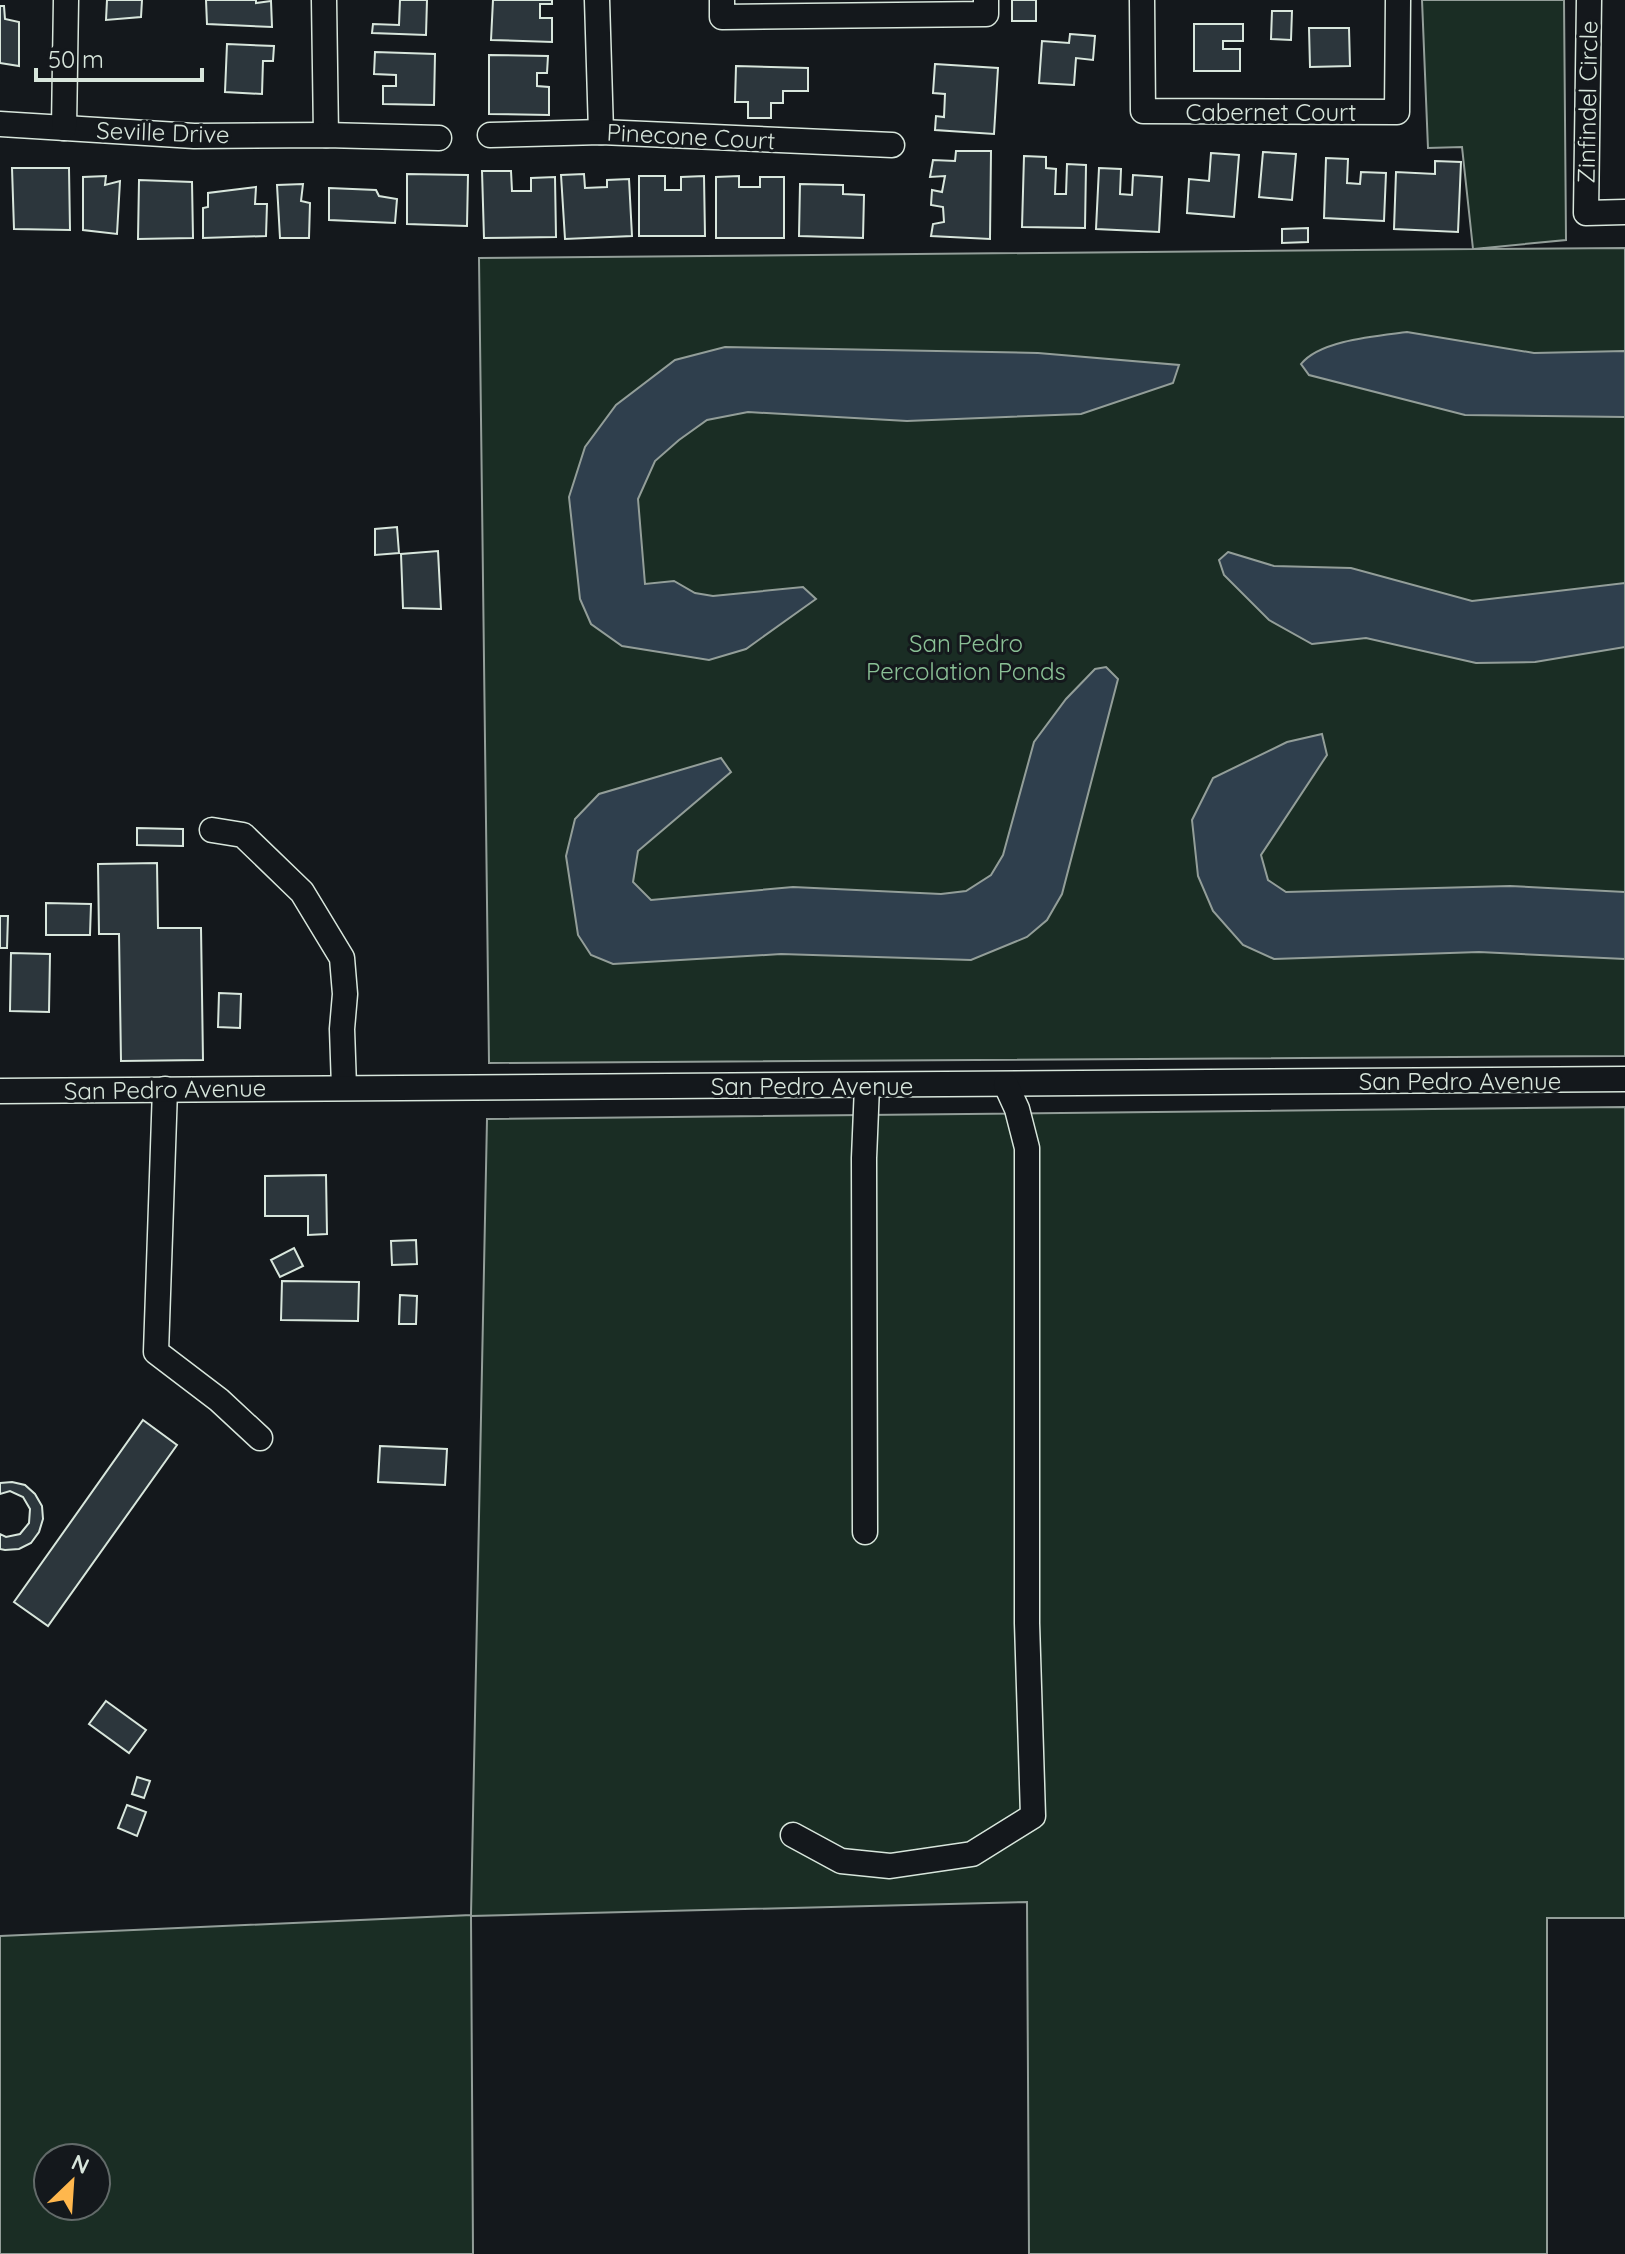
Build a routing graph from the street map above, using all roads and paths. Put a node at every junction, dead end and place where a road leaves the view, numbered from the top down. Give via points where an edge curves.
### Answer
1 (66, 0) edge
2 (324, 0) edge
3 (597, 0) edge
4 (722, 0) edge
5 (986, 0) edge
6 (1142, 0) edge
7 (1398, 0) edge
8 (1589, 0) edge
9 (0, 124) edge
10 (64, 128) junction
11 (601, 132) junction
12 (326, 135) junction
13 (490, 135) dead end
14 (439, 138) dead end
15 (892, 145) dead end
16 (1625, 212) edge
17 (212, 830) dead end
18 (1625, 1079) edge
19 (1006, 1085) junction
20 (867, 1086) junction
21 (344, 1087) junction
22 (165, 1089) junction
23 (0, 1091) edge
24 (260, 1438) dead end
25 (865, 1532) dead end
26 (793, 1835) dead end

1 - 10 street
2 - 12 street
3 - 11 street
4 - 5 street via 722,17 986,14
6 - 7 street, Cabernet Court via 1143,111 1397,112
8 - 16 street, Zinfindel Circle via 1586,213
9 - 10 street, Seville Drive
10 - 12 street, Seville Drive via 194,136
11 - 13 street, Pinecone Court
11 - 15 street, Pinecone Court
12 - 14 street, Seville Drive
17 - 21 street via 243,835 302,892 342,958
18 - 19 street, San Pedro Avenue
19 - 20 street, San Pedro Avenue
19 - 26 street via 1027,1148 1027,1623 1033,1816 972,1854 890,1866 841,1861
20 - 21 street, San Pedro Avenue
20 - 25 street
21 - 22 street, San Pedro Avenue
22 - 23 street, San Pedro Avenue
22 - 24 street via 156,1352

